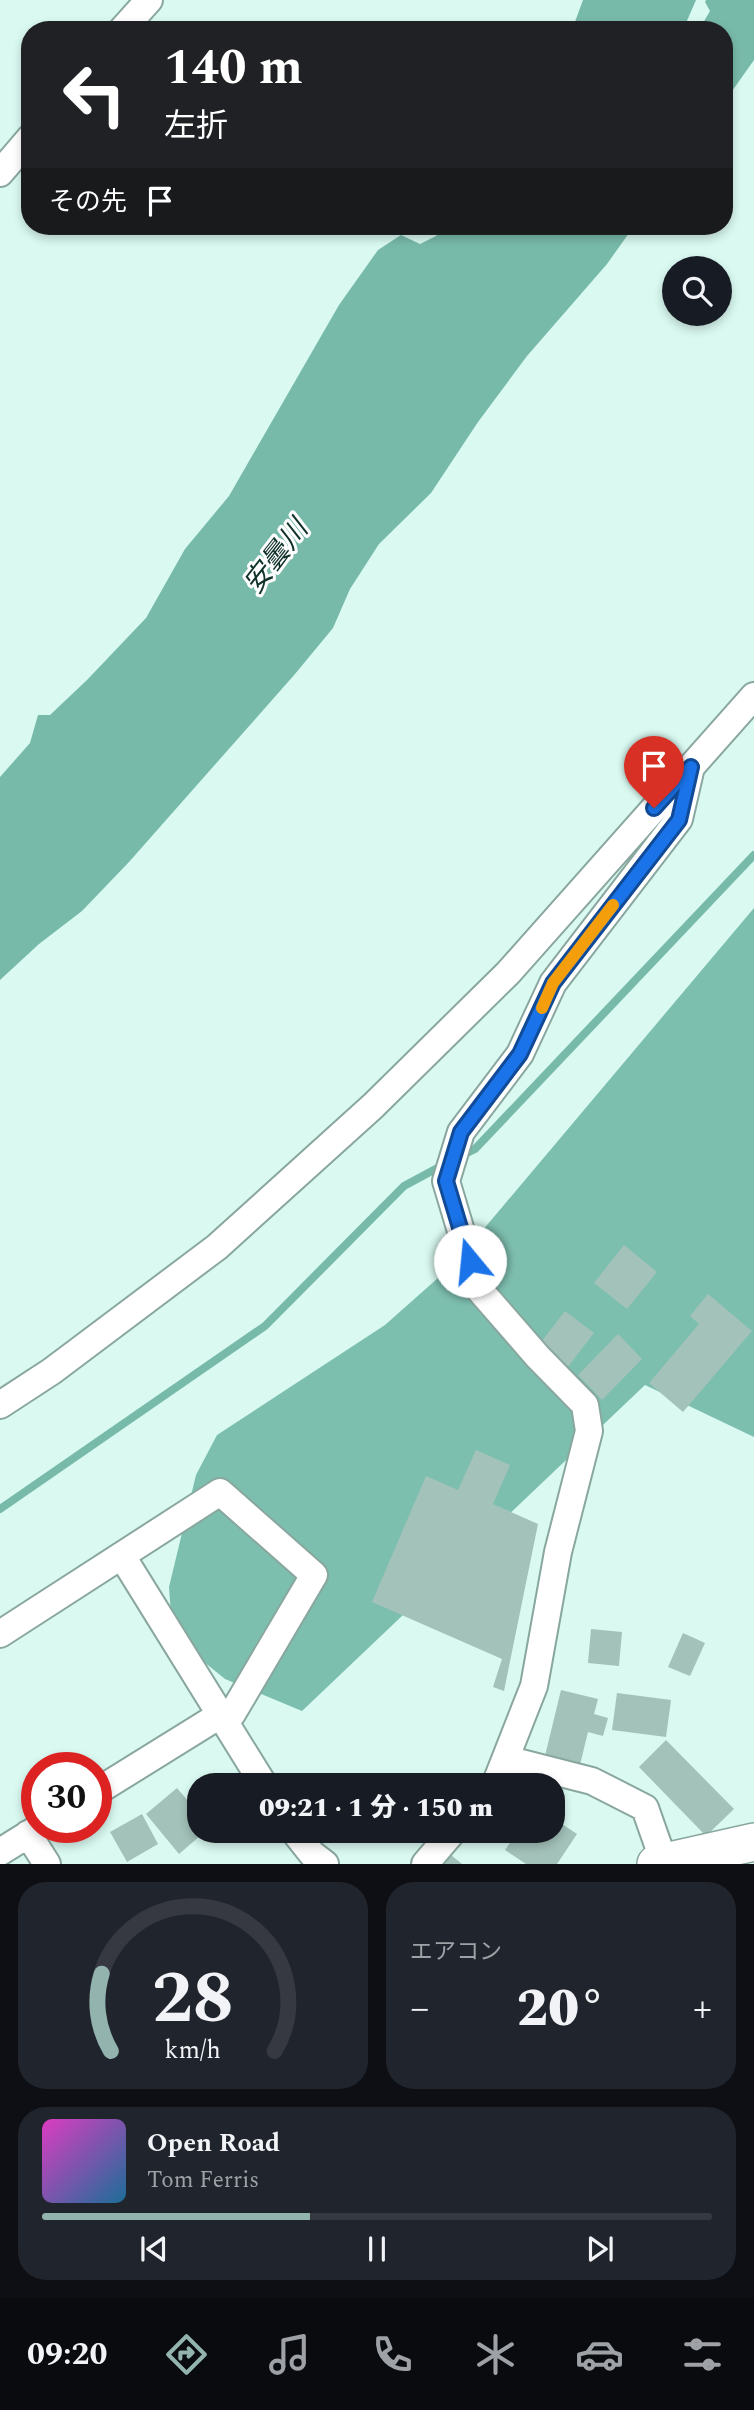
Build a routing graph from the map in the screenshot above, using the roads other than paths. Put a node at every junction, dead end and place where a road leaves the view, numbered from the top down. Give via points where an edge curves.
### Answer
1 (149, 0) edge
2 (130, 21) edge
3 (21, 148) edge
4 (0, 173) edge
5 (754, 696) edge
6 (691, 767) junction
7 (0, 1405) edge
8 (122, 1556) junction
9 (0, 1634) edge
10 (220, 1715) junction
11 (506, 1759) junction
12 (256, 1773) edge
13 (499, 1773) edge
14 (112, 1782) edge
15 (21, 1838) edge
16 (754, 1842) edge
17 (39, 1843) edge
18 (303, 1843) edge
19 (443, 1843) edge
20 (0, 1852) edge
21 (660, 1863) edge
22 (47, 1864) edge
23 (325, 1864) edge
24 (425, 1864) edge

1 - 2 street
3 - 4 street
5 - 6 street
6 - 7 street via 508,972 373,1106 218,1247
6 - 11 street via 679,820 553,983 520,1054 461,1132 446,1181 478,1288 585,1405 589,1431 558,1552 534,1686
8 - 9 street
8 - 10 street
8 - 10 street via 220,1492 314,1575 232,1714
10 - 12 street
10 - 14 street
11 - 13 street
11 - 21 street via 592,1781 645,1808
15 - 20 street
16 - 21 main road
17 - 22 street
18 - 23 street
19 - 24 street

